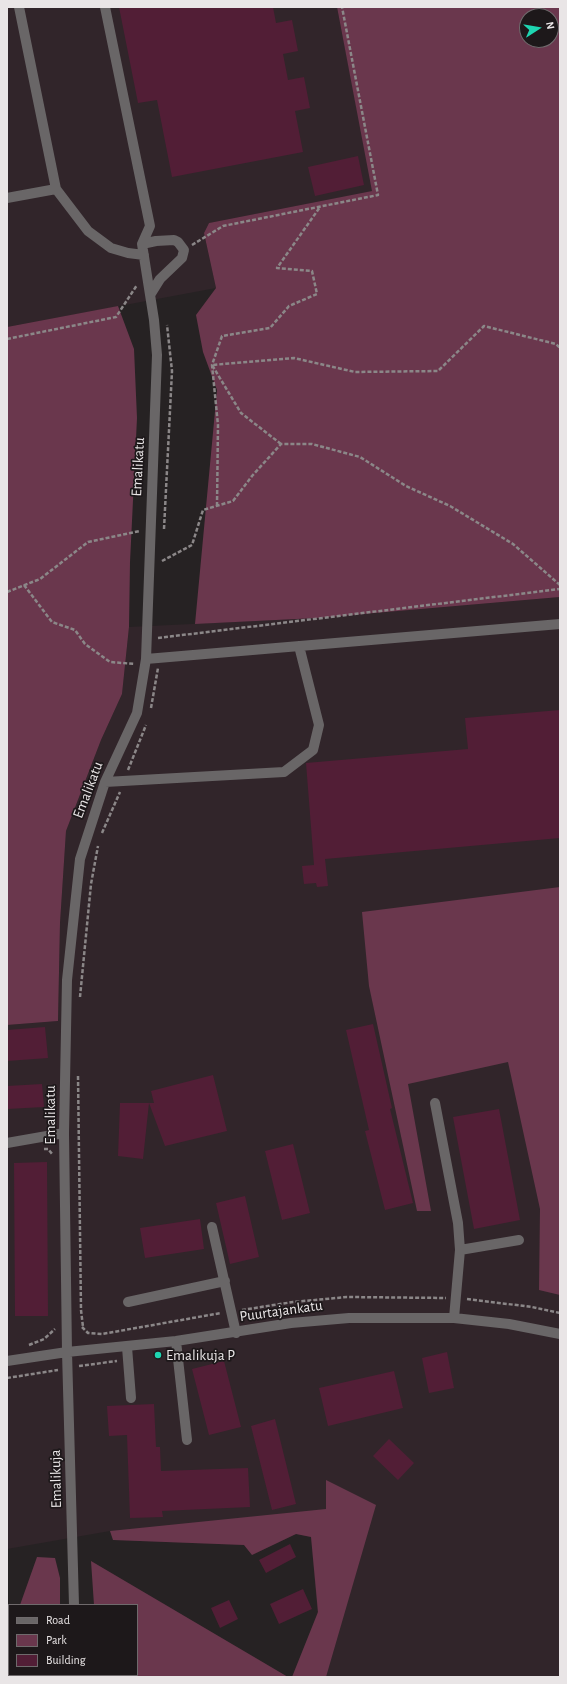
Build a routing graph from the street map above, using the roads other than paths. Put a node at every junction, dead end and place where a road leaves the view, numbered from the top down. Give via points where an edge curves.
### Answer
1 (19, 7) edge
2 (104, 7) edge
3 (56, 189) junction
4 (7, 198) edge
5 (142, 244) junction
6 (144, 255) junction
7 (150, 295) junction
8 (560, 624) edge
9 (299, 646) junction
10 (146, 662) junction
11 (105, 782) junction
12 (435, 1103) dead end
13 (64, 1133) junction
14 (7, 1143) edge
15 (212, 1227) dead end
16 (519, 1240) dead end
17 (460, 1250) junction
18 (225, 1281) junction
19 (128, 1302) dead end
20 (454, 1318) junction
21 (236, 1333) junction
22 (560, 1334) edge
23 (176, 1341) junction
24 (127, 1347) junction
25 (67, 1352) junction
26 (7, 1361) edge
27 (131, 1398) dead end
28 (188, 1440) dead end
29 (74, 1604) edge

1 - 3 street
2 - 5 street via 150,226
3 - 4 street
3 - 6 street via 71,211 94,235 111,248
5 - 6 street, Emalikatu
5 - 7 street via 174,240 184,250 182,258 160,279
6 - 7 street, Emalikatu
7 - 10 street, Emalikatu via 157,355
8 - 9 street
9 - 10 street via 159,658
9 - 11 street via 319,725 313,750 284,772
10 - 11 street, Emalikatu via 137,713
11 - 13 street, Emalikatu via 80,859 76,884 67,980
12 - 17 street via 458,1223
13 - 14 street
13 - 25 street, Emalikatu
15 - 18 street
16 - 17 street
17 - 20 street
18 - 19 street
18 - 21 street
20 - 21 street, Puurtajankatu via 349,1318 291,1323
20 - 22 street, Puurtajankatu via 509,1324
21 - 23 street, Puurtajankatu
23 - 24 street, Puurtajankatu
23 - 28 street
24 - 25 street, Puurtajankatu
24 - 27 street
25 - 26 street, Puurtajankatu
25 - 29 street, Emalikuja

